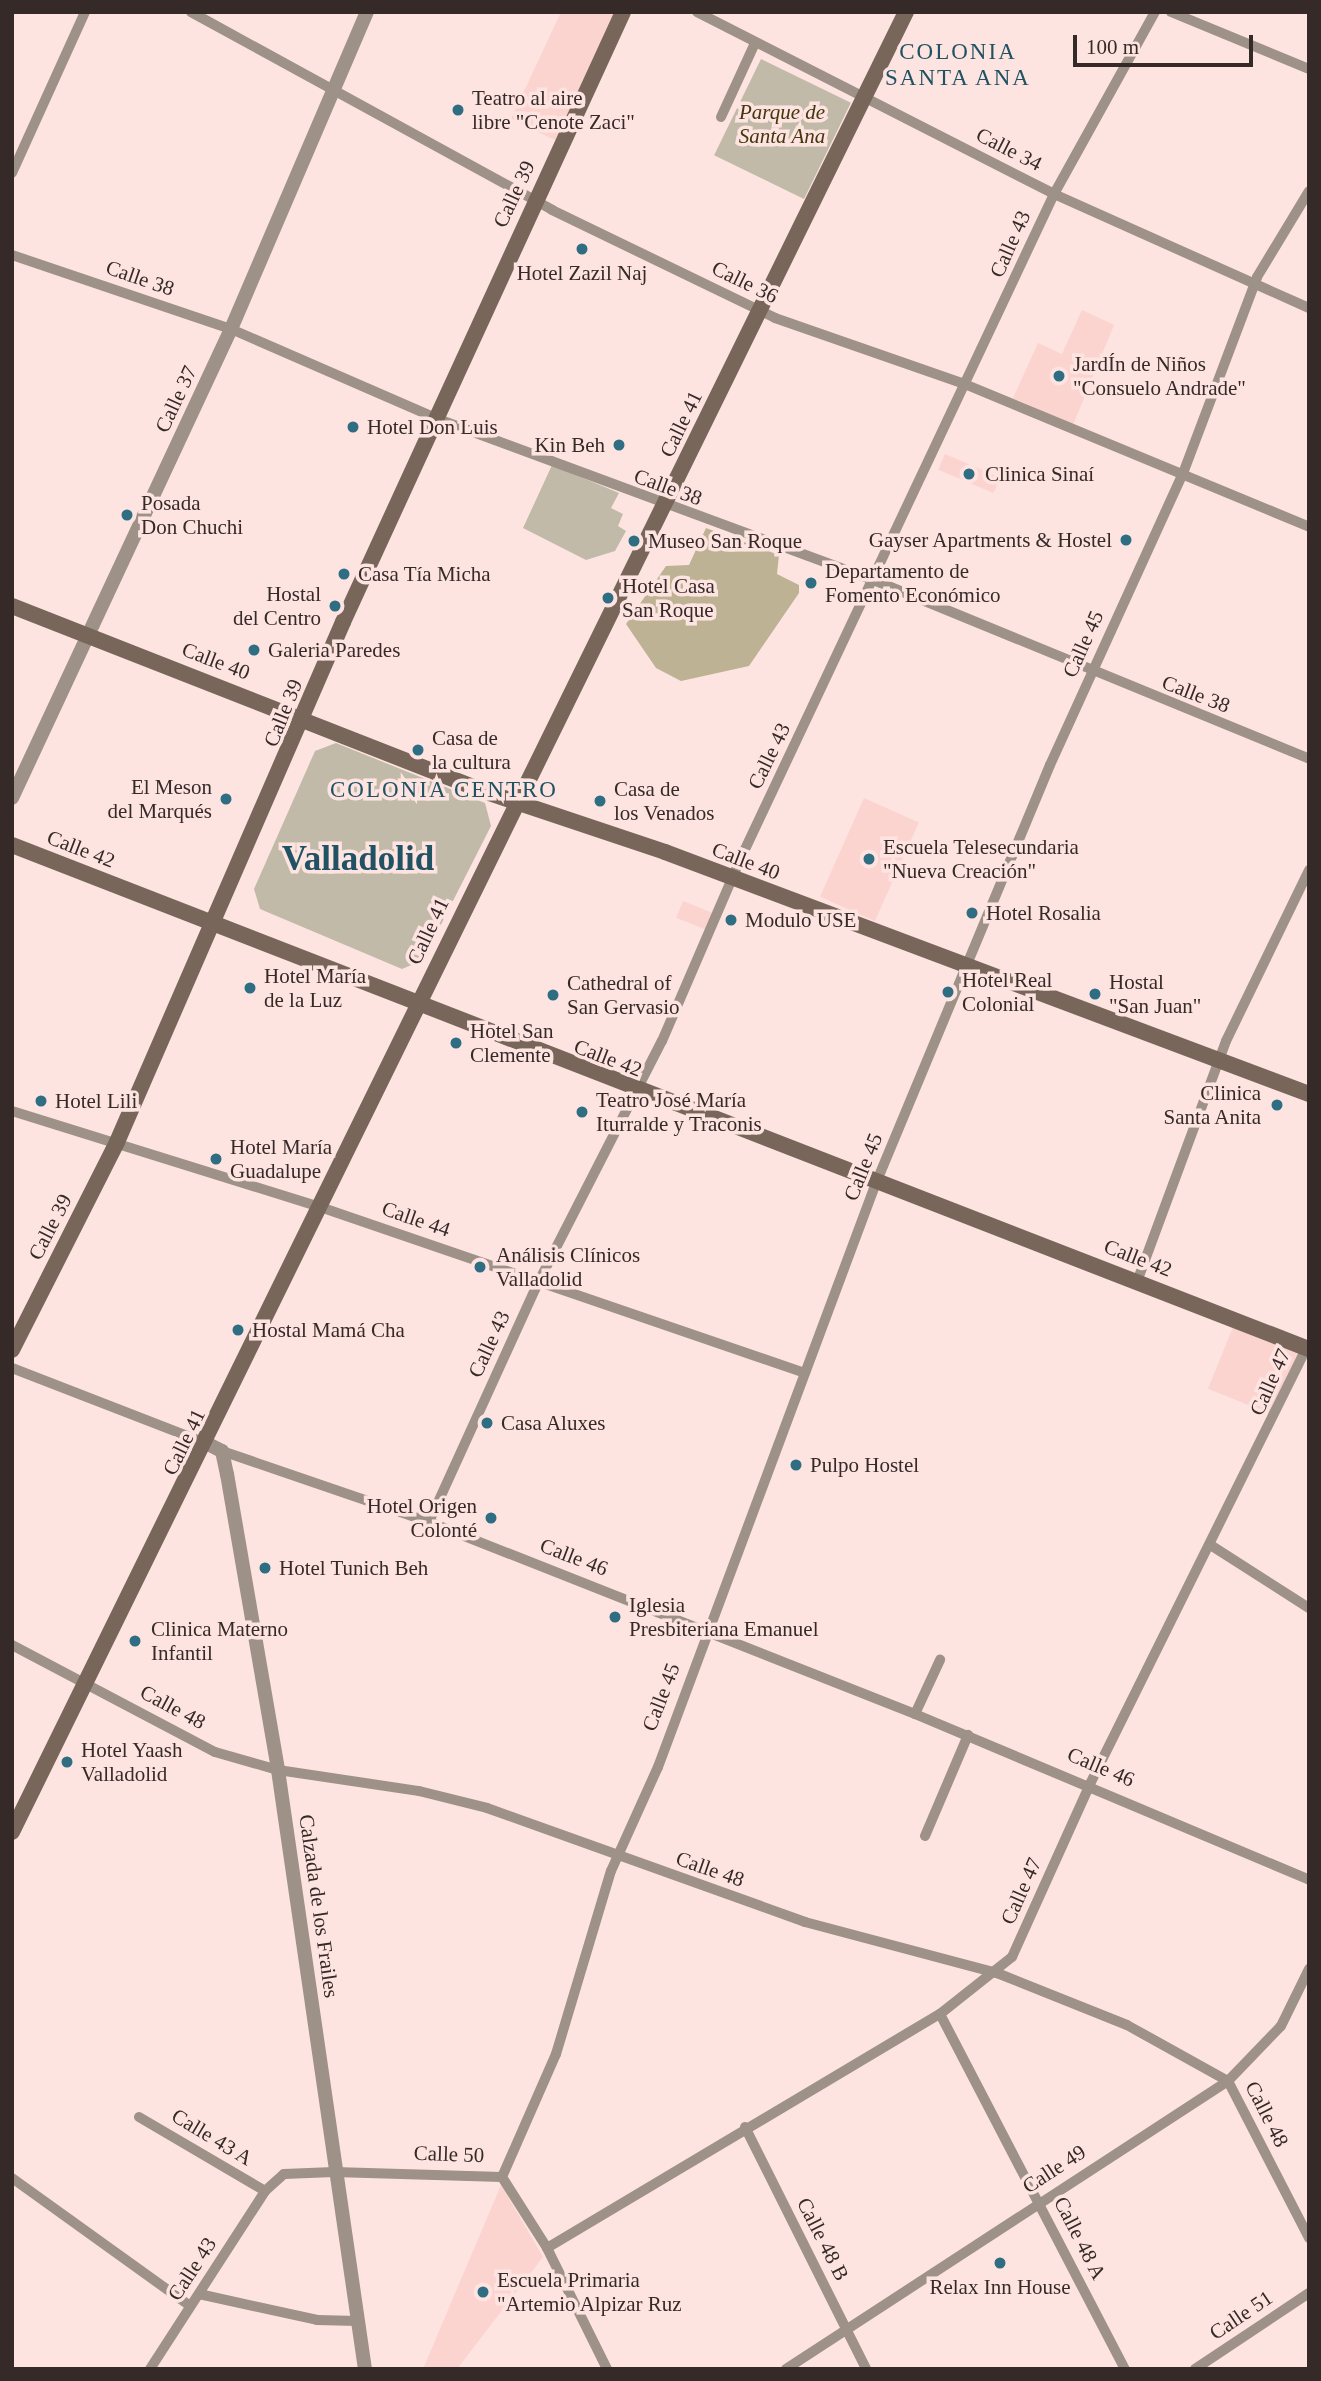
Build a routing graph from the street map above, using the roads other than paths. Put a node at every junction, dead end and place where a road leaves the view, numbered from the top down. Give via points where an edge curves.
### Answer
1 (85, 12) edge
2 (191, 12) edge
3 (367, 12) edge
4 (623, 12) edge
5 (697, 12) edge
6 (905, 12) edge
7 (1155, 12) edge
8 (1171, 12) edge
9 (755, 43) junction
10 (1309, 69) edge
11 (331, 88) junction
12 (863, 97) junction
13 (720, 117) dead end
14 (12, 173) edge
15 (1309, 191) edge
16 (1054, 194) junction
17 (534, 201) junction
18 (12, 255) edge
19 (1254, 284) junction
20 (1309, 308) edge
21 (762, 312) junction
22 (231, 330) junction
23 (967, 385) junction
24 (438, 419) junction
25 (1182, 475) junction
26 (665, 507) junction
27 (1309, 527) edge
28 (876, 581) junction
29 (12, 606) edge
30 (88, 635) junction
31 (1090, 674) junction
32 (305, 717) junction
33 (1309, 759) edge
34 (12, 798) edge
35 (516, 800) junction
36 (12, 845) edge
37 (1309, 870) edge
38 (732, 879) junction
39 (214, 923) junction
40 (971, 967) junction
41 (417, 1003) junction
42 (1219, 1060) junction
43 (637, 1092) junction
44 (1309, 1094) edge
45 (12, 1111) edge
46 (117, 1142) junction
47 (876, 1183) junction
48 (323, 1208) junction
49 (1138, 1279) junction
50 (539, 1281) junction
51 (1308, 1348) edge
52 (12, 1350) edge
53 (12, 1368) edge
54 (805, 1373) junction
55 (215, 1447) junction
56 (429, 1522) junction
57 (1212, 1546) junction
58 (1309, 1608) edge
59 (708, 1632) junction
60 (12, 1645) edge
61 (940, 1660) dead end
62 (89, 1685) junction
63 (915, 1714) junction
64 (968, 1735) junction
65 (278, 1770) junction
66 (1090, 1784) junction
67 (12, 1832) edge
68 (925, 1836) dead end
69 (617, 1856) junction
70 (1309, 1880) edge
71 (1309, 1969) edge
72 (997, 1973) junction
73 (940, 2014) junction
74 (1228, 2081) junction
75 (139, 2117) dead end
76 (745, 2127) junction
77 (334, 2172) junction
78 (502, 2177) junction
79 (12, 2178) edge
80 (265, 2191) junction
81 (1039, 2201) junction
82 (1309, 2238) edge
83 (547, 2248) junction
84 (1309, 2292) edge
85 (199, 2294) junction
86 (190, 2306) junction
87 (358, 2320) junction
88 (846, 2328) junction
89 (150, 2369) edge
90 (365, 2369) edge
91 (607, 2369) edge
92 (786, 2369) edge
93 (866, 2369) edge
94 (1125, 2369) edge
95 (1195, 2369) edge

1 - 14 street
2 - 11 street, Calle 36
3 - 11 street, Calle 37
4 - 17 main road, Calle 39
5 - 9 street, Calle 34
6 - 12 main road, Calle 41
7 - 16 street, Calle 43
8 - 10 street
9 - 12 street, Calle 34
9 - 13 street
11 - 17 street, Calle 36
11 - 22 street, Calle 37
12 - 16 street, Calle 34
12 - 21 main road, Calle 41
15 - 19 street, Calle 45
16 - 19 street, Calle 34
16 - 23 street, Calle 43
17 - 21 street, Calle 36
17 - 24 main road, Calle 39
18 - 22 street, Calle 38
19 - 20 street, Calle 34
19 - 25 street, Calle 45
21 - 23 street, Calle 36
21 - 26 main road, Calle 41
22 - 24 street, Calle 38
22 - 30 street, Calle 37
23 - 25 street, Calle 36
23 - 28 street, Calle 43
24 - 26 street, Calle 38
24 - 32 main road, Calle 39
25 - 27 street, Calle 36
25 - 31 street, Calle 45
26 - 28 street, Calle 38
26 - 35 main road, Calle 41
28 - 31 street, Calle 38
28 - 38 street, Calle 43
29 - 30 main road, Calle 40
30 - 32 main road, Calle 40
30 - 34 street, Calle 37
31 - 33 street, Calle 38
31 - 40 street, Calle 45
32 - 35 main road, Calle 40
32 - 39 main road, Calle 39
35 - 38 main road, Calle 40
35 - 41 main road, Calle 41
36 - 39 main road, Calle 42
37 - 42 street
38 - 40 main road, Calle 40
38 - 43 street, Calle 43
39 - 41 main road, Calle 42
39 - 46 main road, Calle 39
40 - 42 main road, Calle 40
40 - 47 street, Calle 45
41 - 43 main road, Calle 42
41 - 48 main road, Calle 41
42 - 44 main road, Calle 40
42 - 49 street
43 - 47 main road, Calle 42
43 - 50 street, Calle 43
45 - 46 street, Calle 44
46 - 48 street, Calle 44
46 - 52 main road, Calle 39
47 - 49 main road, Calle 42
47 - 54 street, Calle 45
48 - 50 street, Calle 44
48 - 55 main road, Calle 41
49 - 51 main road, Calle 42
50 - 54 street, Calle 44
50 - 56 street, Calle 43
51 - 57 street, Calle 47
53 - 55 street, Calle 46
54 - 59 street, Calle 45
55 - 56 street, Calle 46
55 - 62 main road, Calle 41
55 - 65 street, Calzada de los Frailes
56 - 59 street, Calle 46
57 - 58 street
57 - 66 street, Calle 47
59 - 63 street, Calle 46
59 - 69 street, Calle 45
60 - 62 street, Calle 48
61 - 63 street
62 - 65 street, Calle 48 via 215,1752
62 - 67 main road, Calle 41
63 - 64 street, Calle 46
64 - 66 street, Calle 46
64 - 68 street
65 - 69 street, Calle 48 via 419,1790
65 - 77 street, Calzada de los Frailes
66 - 70 street, Calle 46
66 - 72 street, Calle 47 via 1012,1957
69 - 72 street, Calle 48 via 804,1922
69 - 78 street, Calle 45 via 556,2054
71 - 74 street, Calle 49 via 1281,2026
72 - 73 street, Calle 47
72 - 74 street, Calle 48 via 1127,2025
73 - 76 street, Calle 47
73 - 81 street, Calle 48 A
74 - 81 street, Calle 49
74 - 82 street, Calle 48
75 - 80 street, Calle 43 A
76 - 83 street, Calle 47
76 - 88 street, Calle 48 B
77 - 78 street, Calle 50
77 - 80 street, Calle 50 via 284,2174
77 - 87 street, Calzada de los Frailes
78 - 83 street, Calle 50
79 - 86 street
80 - 85 street, Calle 43
81 - 88 street, Calle 49
81 - 94 street, Calle 48 A
83 - 91 street, Calle 50
84 - 95 street, Calle 51
85 - 86 street, Calle 43
85 - 87 street via 317,2320
86 - 89 street, Calle 43
87 - 90 street, Calzada de los Frailes
88 - 92 street, Calle 49
88 - 93 street, Calle 48 B

